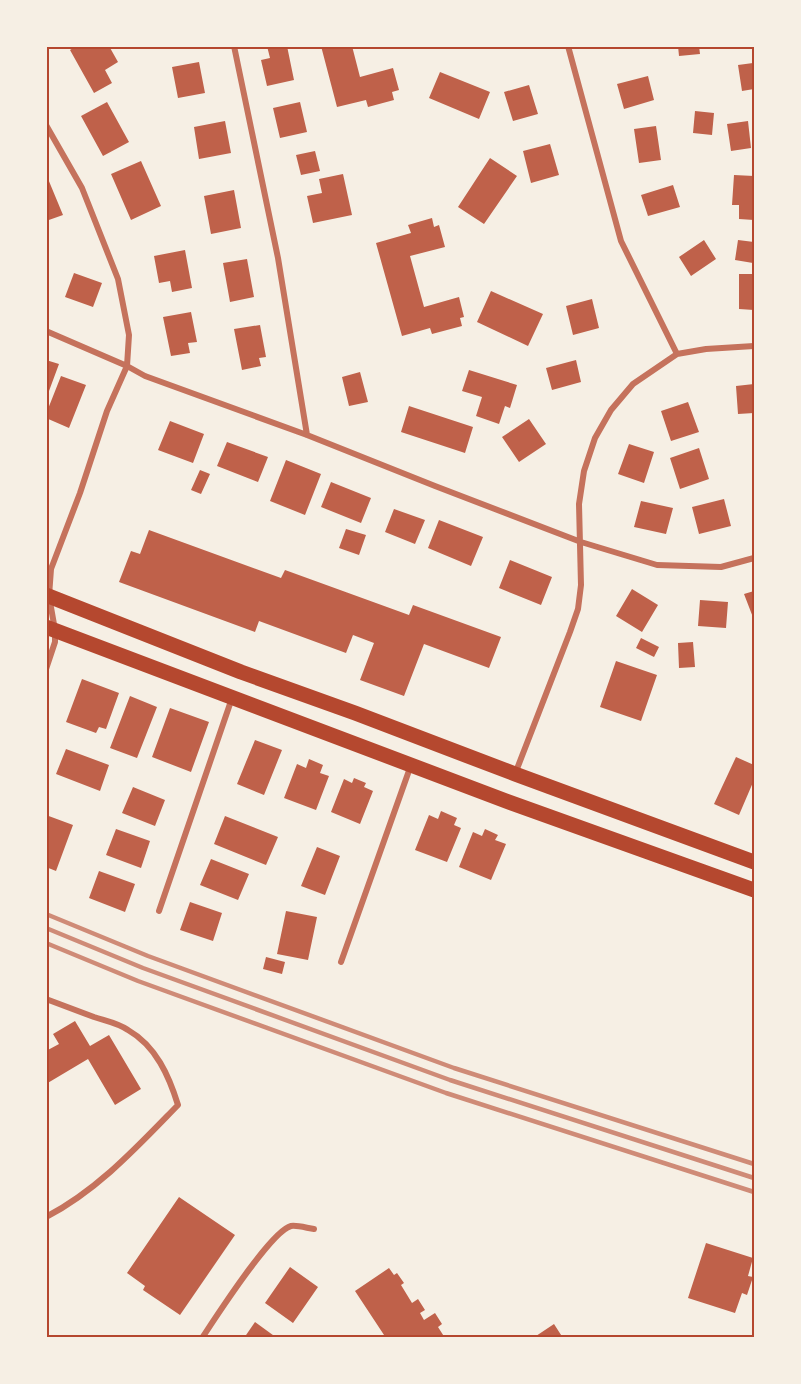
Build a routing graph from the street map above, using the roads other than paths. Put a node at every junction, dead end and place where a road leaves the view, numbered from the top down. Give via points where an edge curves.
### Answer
1 (234, 46) edge
2 (568, 46) edge
3 (46, 125) edge
4 (46, 331) edge
5 (754, 346) edge
6 (677, 354) junction
7 (127, 366) junction
8 (307, 435) junction
9 (581, 542) junction
10 (754, 558) edge
11 (48, 595) edge
12 (51, 628) edge
13 (46, 669) edge
14 (242, 672) junction
15 (232, 698) junction
16 (411, 764) junction
17 (514, 774) junction
18 (506, 801) junction
19 (754, 862) edge
20 (754, 890) edge
21 (159, 911) dead end
22 (341, 962) dead end
23 (46, 999) edge
24 (46, 1217) edge
25 (314, 1229) dead end
26 (202, 1338) edge

1 - 8 street via 278,258
2 - 6 street via 621,241
3 - 7 street via 82,188 118,279 129,335
4 - 7 street
5 - 6 street
6 - 9 street via 633,384 611,410 595,438 579,504
7 - 8 street via 154,380
7 - 11 street via 51,569
8 - 9 street
9 - 10 street via 657,565 721,567
9 - 17 street via 578,609
11 - 12 street
11 - 14 main road
12 - 13 street via 56,642
12 - 15 main road
14 - 15 main road
14 - 17 main road
15 - 16 main road
15 - 21 street
16 - 18 main road
16 - 22 street
17 - 18 main road
17 - 19 main road
18 - 20 main road
23 - 24 street via 118,1025 138,1037 167,1073 178,1105 100,1180
25 - 26 street via 292,1226 272,1241

